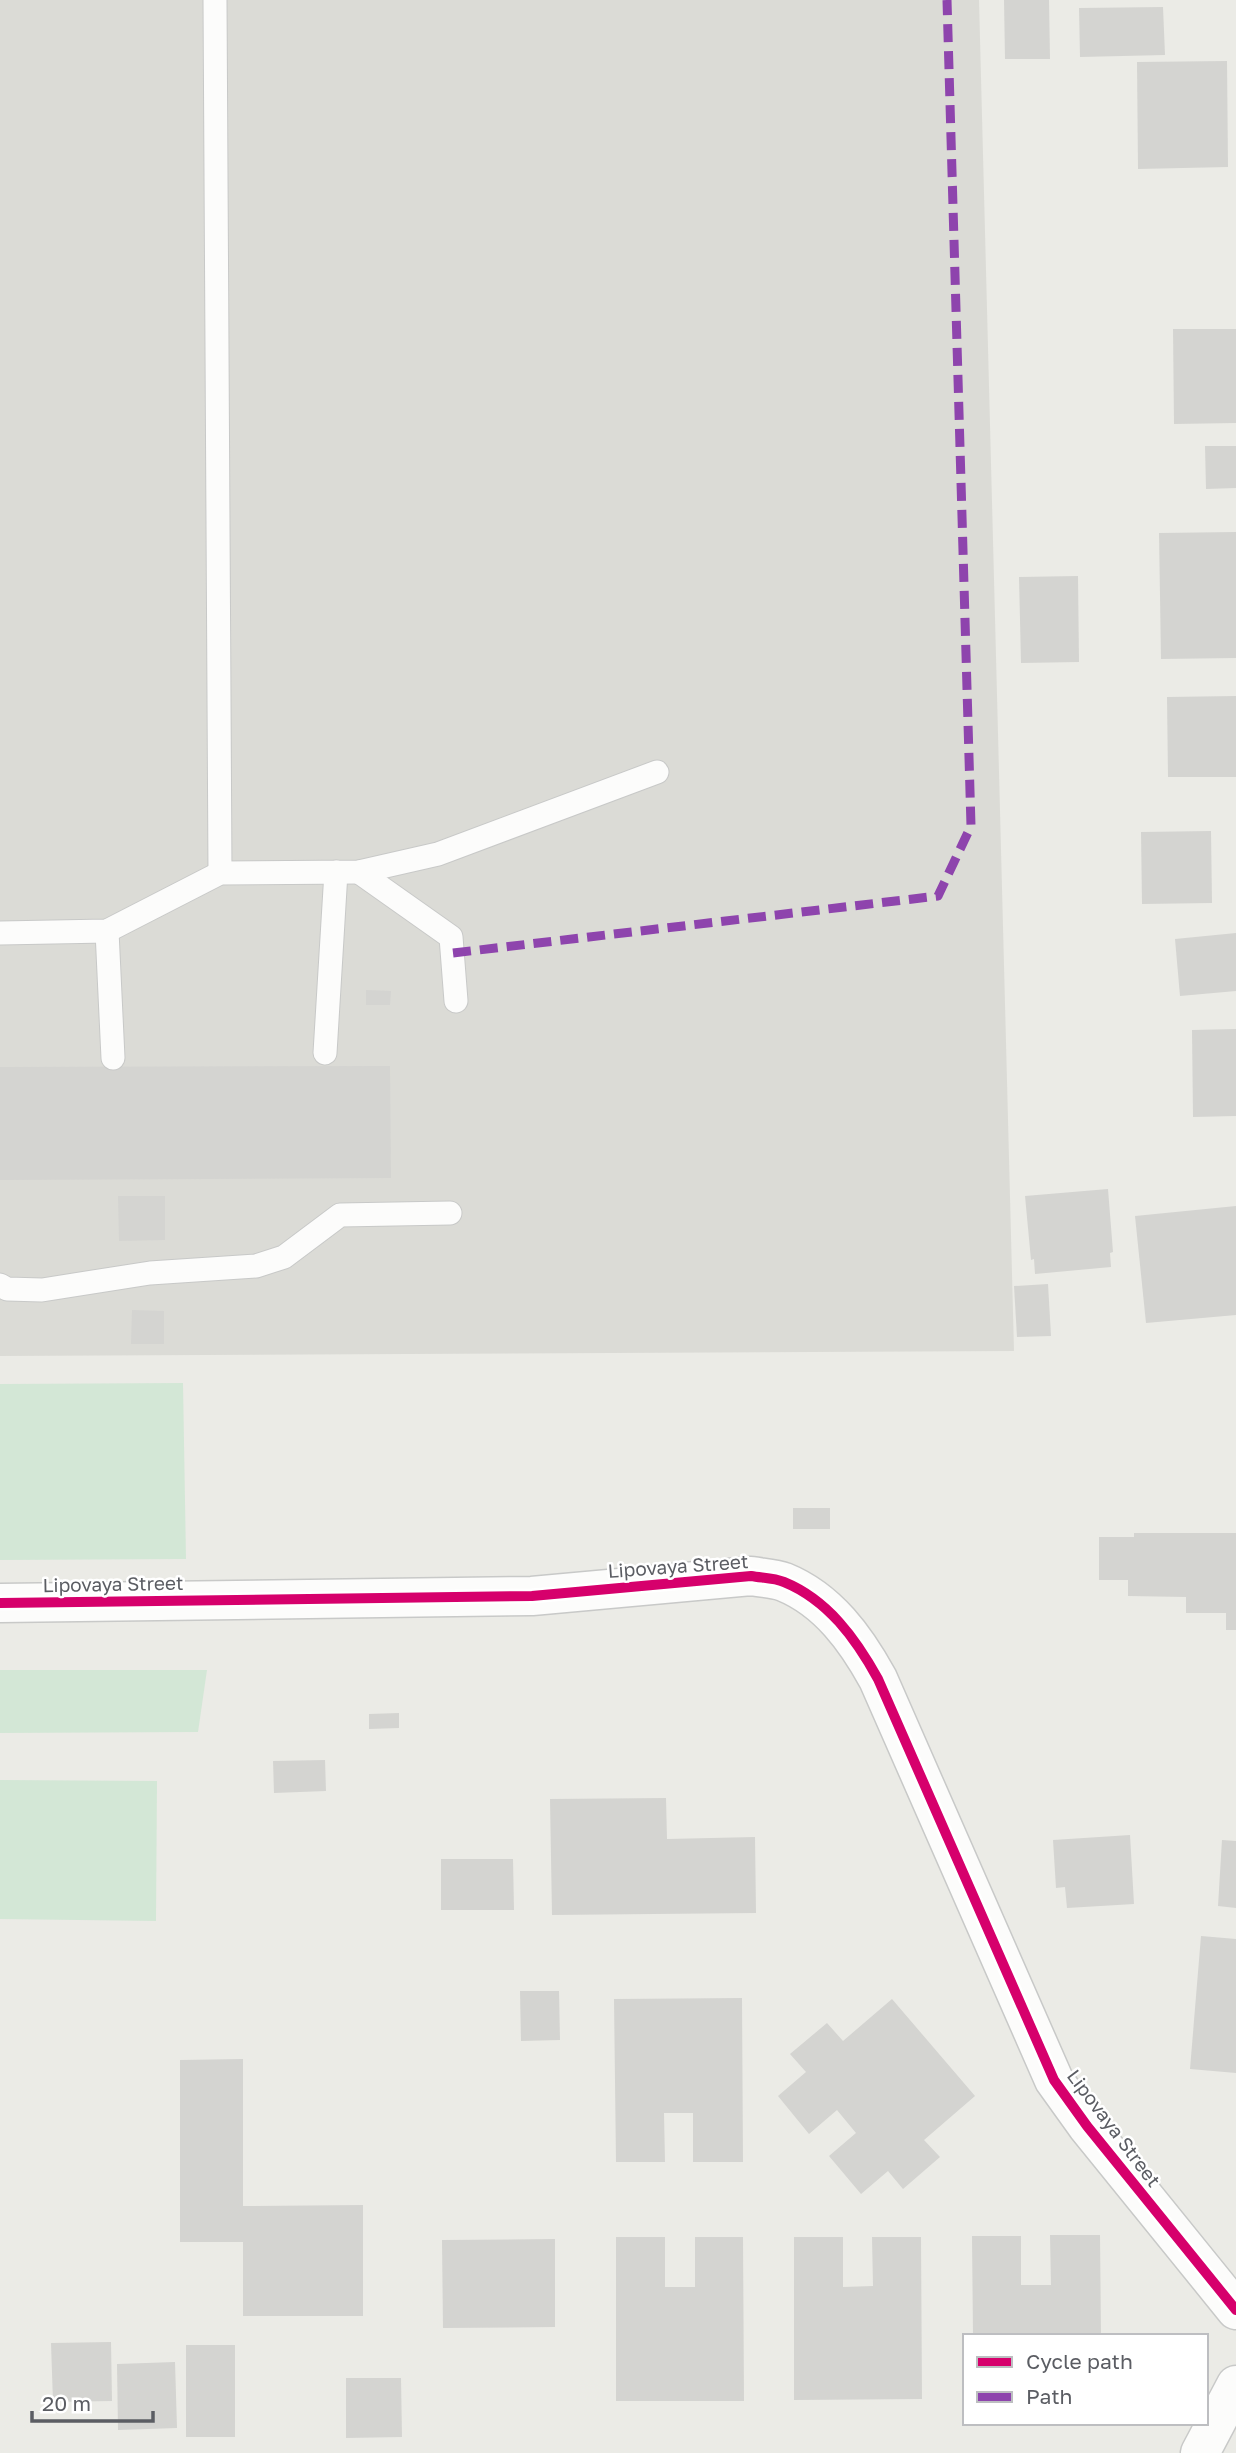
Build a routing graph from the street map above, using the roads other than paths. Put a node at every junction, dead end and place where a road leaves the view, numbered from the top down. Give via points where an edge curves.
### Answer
1 (215, 0) edge
2 (657, 772) dead end
3 (347, 872) junction
4 (220, 873) junction
5 (107, 931) junction
6 (0, 933) edge
7 (456, 1001) dead end
8 (325, 1053) dead end
9 (113, 1058) dead end
10 (450, 1213) dead end
11 (0, 1285) edge
12 (0, 1603) edge
13 (1236, 2310) edge
14 (1236, 2385) edge
15 (1200, 2453) edge

1 - 4 lane
2 - 3 lane via 438,854
3 - 4 lane
3 - 7 lane via 451,937
3 - 8 lane
4 - 5 lane
5 - 6 lane
5 - 9 lane
10 - 11 lane via 340,1215 284,1256 256,1266 150,1273 42,1290
12 - 13 street, Lipovaya Street via 532,1596 751,1576 783,1581 812,1597 861,1647 878,1679 1054,2080
14 - 15 street

